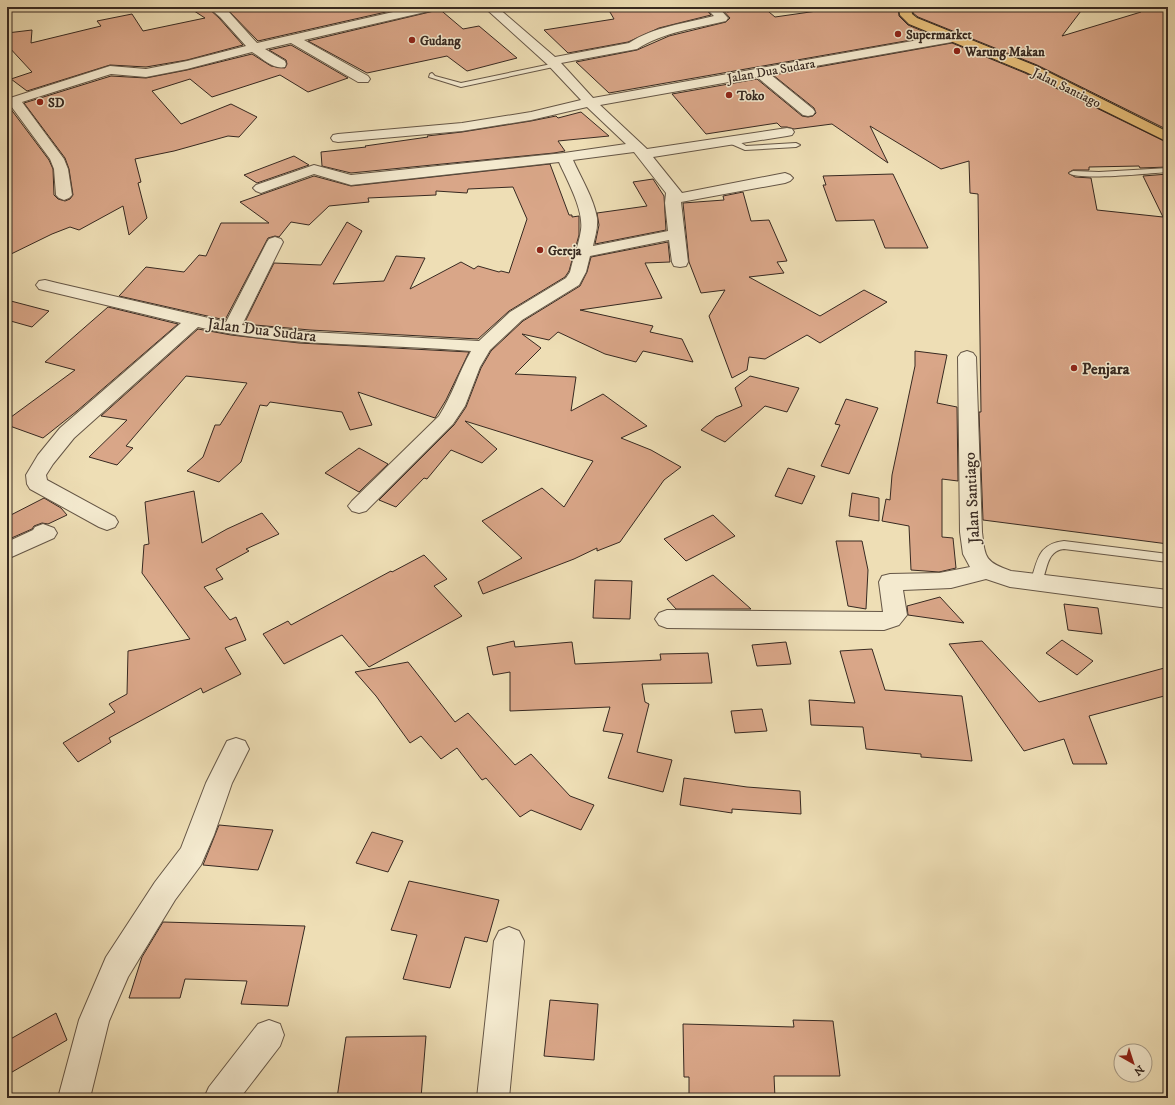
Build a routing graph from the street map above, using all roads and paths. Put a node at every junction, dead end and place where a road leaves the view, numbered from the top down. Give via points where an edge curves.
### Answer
1 (214, 7) edge
2 (430, 7) edge
3 (490, 7) edge
4 (711, 7) edge
5 (905, 7) edge
6 (952, 38) junction
7 (294, 39) junction
8 (254, 48) junction
9 (554, 63) junction
10 (280, 64) dead end
11 (759, 72) junction
12 (432, 75) dead end
13 (364, 79) dead end
14 (591, 102) junction
15 (11, 103) edge
16 (808, 112) dead end
17 (787, 132) dead end
18 (338, 138) dead end
19 (1168, 138) edge
20 (732, 141) junction
21 (796, 145) dead end
22 (641, 151) junction
23 (564, 157) junction
24 (1168, 170) edge
25 (1073, 173) dead end
26 (785, 178) dead end
27 (261, 188) dead end
28 (64, 195) dead end
29 (674, 199) junction
30 (676, 234) junction
31 (275, 242) dead end
32 (583, 253) junction
33 (680, 262) dead end
34 (45, 285) dead end
35 (194, 321) junction
36 (232, 328) junction
37 (483, 347) junction
38 (967, 357) dead end
39 (359, 506) dead end
40 (107, 522) dead end
41 (42, 532) dead end
42 (7, 551) edge
43 (1168, 558) edge
44 (987, 570) junction
45 (1036, 583) junction
46 (1168, 599) edge
47 (667, 619) dead end
48 (236, 749) dead end
49 (509, 941) dead end
50 (269, 1035) dead end
51 (74, 1098) edge
52 (220, 1098) edge
53 (492, 1098) edge

1 - 8 street via 224,14
2 - 7 street
3 - 9 street
4 - 9 street via 722,18 671,30 642,40 633,46
5 - 6 highway, Jalan Santiago via 906,15 913,21
6 - 11 street, Jalan Dua Sudara
6 - 19 highway, Jalan Santiago via 1031,69
7 - 8 street
7 - 13 street
8 - 10 street
8 - 15 street via 144,73 110,70
9 - 12 lane via 461,85
9 - 14 street
11 - 14 street, Jalan Dua Sudara
11 - 16 street
14 - 18 street, Jalan Dua Sudara via 531,116 462,127
14 - 22 street
15 - 28 street via 57,159 61,169
17 - 20 street
20 - 21 lane via 745,148
20 - 22 street
22 - 23 street
22 - 29 street via 674,192
23 - 27 street via 352,180 314,170
23 - 32 street via 589,218
24 - 25 lane
26 - 29 street
29 - 30 street
30 - 32 street
30 - 33 street
31 - 36 street
32 - 37 street via 573,281 516,316
34 - 35 street, Jalan Dua Sudara
35 - 36 street, Jalan Dua Sudara
35 - 40 street via 67,433 36,475 37,484
36 - 37 street, Jalan Dua Sudara via 298,336
37 - 39 street via 446,420
38 - 44 street, Jalan Santiago via 971,532 974,556
41 - 42 street via 46,533
43 - 45 lane via 1064,545 1054,546 1046,553
44 - 45 street, Jalan Santiago via 1010,579
44 - 47 street via 950,581 890,582 895,615 884,621
45 - 46 street, Jalan Santiago
48 - 51 street via 219,783 191,856 165,891 117,967 94,1020
49 - 53 street
50 - 52 street

